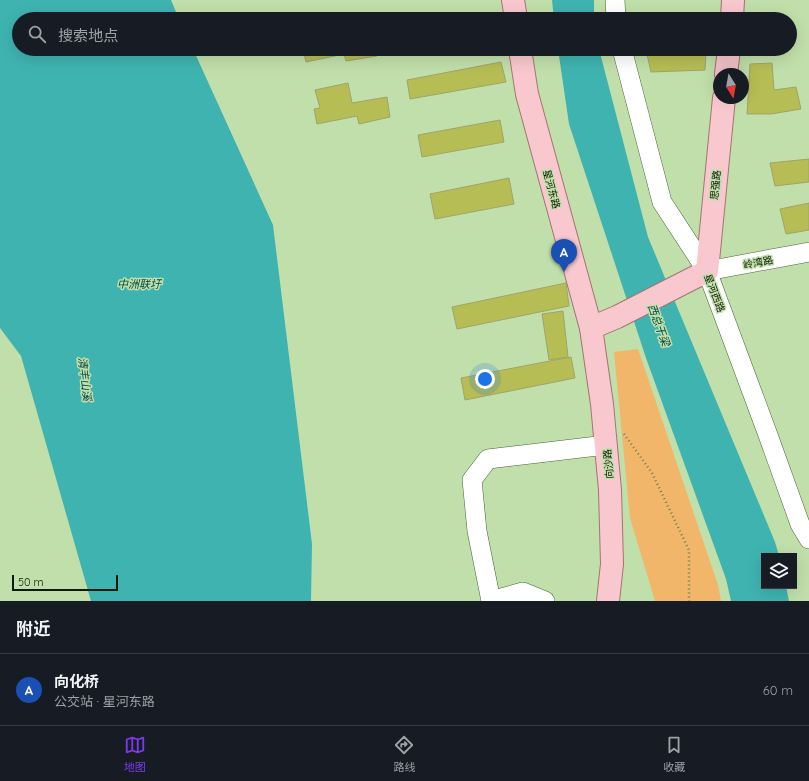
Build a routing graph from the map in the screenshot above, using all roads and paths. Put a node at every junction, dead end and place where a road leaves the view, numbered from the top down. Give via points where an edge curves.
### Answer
1 (513, 0) edge
2 (615, 0) edge
3 (733, 0) edge
4 (515, 12) edge
5 (616, 12) edge
6 (732, 12) edge
7 (521, 56) edge
8 (624, 56) edge
9 (728, 56) edge
10 (727, 68) edge
11 (723, 104) edge
12 (809, 252) edge
13 (707, 271) junction
14 (591, 328) junction
15 (620, 429) dead end
16 (606, 446) junction
17 (809, 539) edge
18 (491, 601) edge
19 (545, 601) edge
20 (608, 601) edge
21 (689, 601) edge

1 - 4 main road
2 - 5 street
3 - 6 main road
7 - 14 main road, 星河东路 via 527,94
8 - 13 street, 星河西路 via 662,202
9 - 10 main road
11 - 13 main road, 思强路
12 - 13 street, 岭湾路
13 - 14 main road
13 - 17 street, 星河西路 via 800,524
14 - 16 main road, 向沙路
15 - 21 path via 652,473 689,550
16 - 18 street via 488,459 472,480 477,531
16 - 20 main road, 向沙路 via 612,564
18 - 19 street via 523,592

